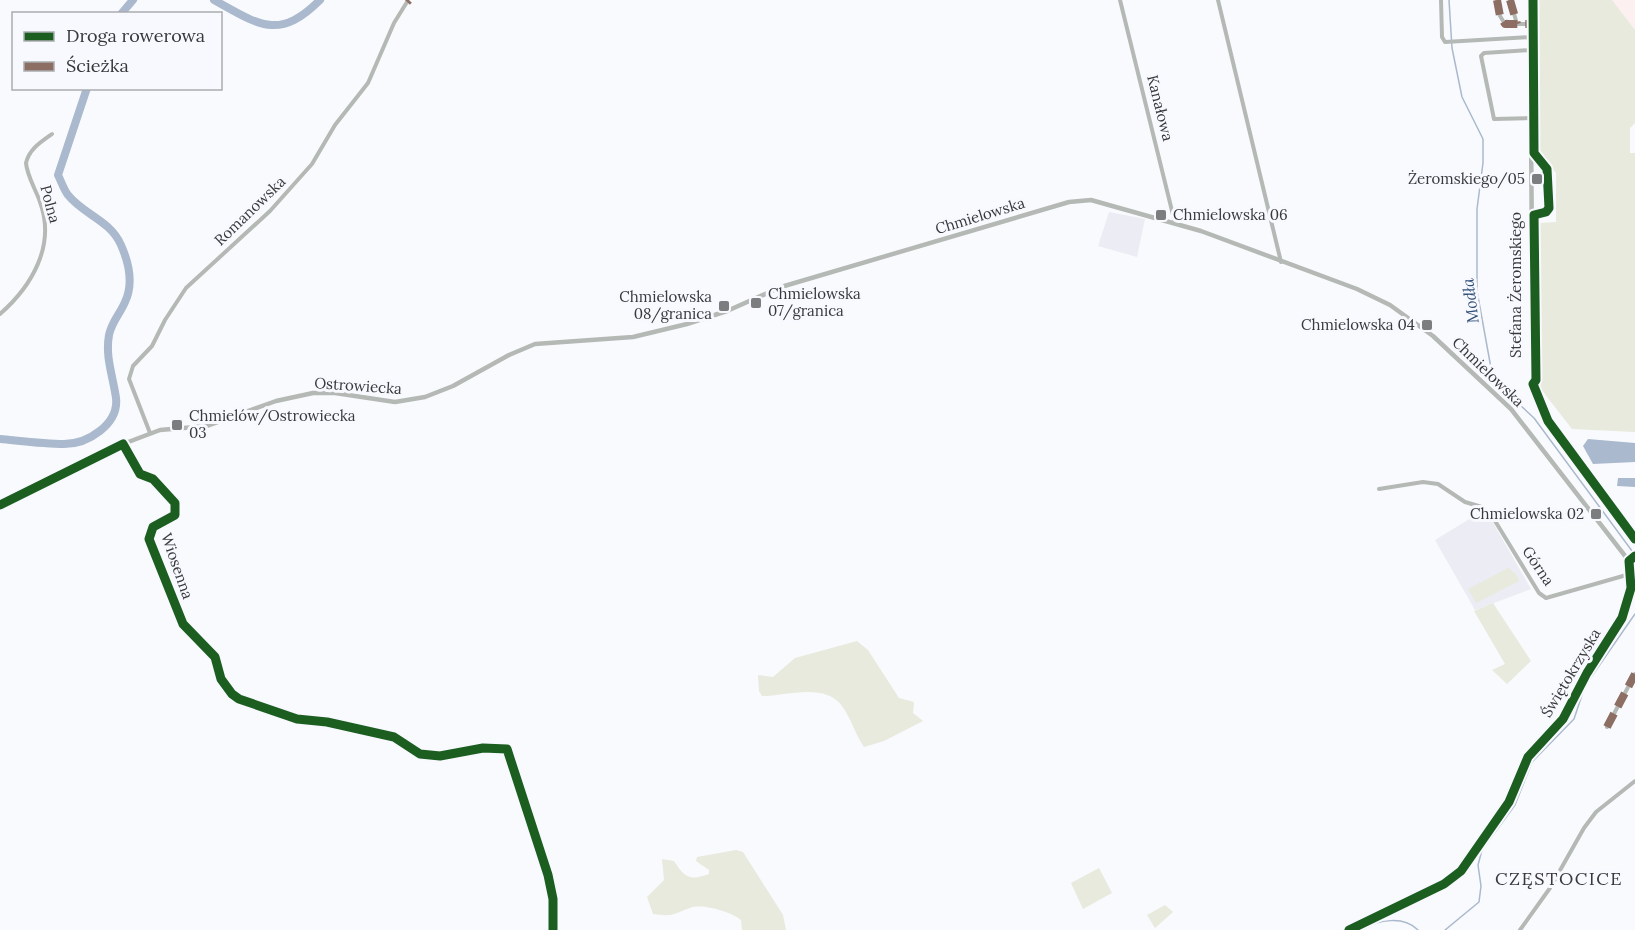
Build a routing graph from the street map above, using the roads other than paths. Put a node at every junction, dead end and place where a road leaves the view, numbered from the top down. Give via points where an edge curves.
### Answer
1 (1120, 0) edge
2 (1218, 0) edge
3 (1440, 0) edge
4 (1497, 0) edge
5 (1510, 0) edge
6 (1530, 0) edge
7 (407, 2) dead end
8 (1517, 24) junction
9 (1531, 24) junction
10 (1532, 37) junction
11 (1531, 50) junction
12 (1531, 118) junction
13 (52, 134) dead end
14 (1175, 223) junction
15 (1281, 262) junction
16 (0, 314) edge
17 (687, 324) joint
18 (150, 433) junction
19 (123, 444) junction
20 (1379, 489) dead end
21 (0, 505) edge
22 (1634, 537) edge
23 (1633, 558) edge
24 (1630, 574) junction
25 (1635, 674) edge
26 (1607, 727) dead end
27 (1635, 781) edge
28 (553, 930) edge
29 (1349, 930) edge
30 (1520, 930) edge

1 - 14 street, Kanałowa
2 - 15 street
3 - 10 street via 1442,37 1448,43
4 - 8 street via 1503,23
5 - 8 street
6 - 9 street, Stefana Żeromskiego
7 - 18 street, Romanowska via 368,83 335,124 312,164 270,211 186,288 152,346 133,366 129,380
8 - 9 street
9 - 10 street, Stefana Żeromskiego
10 - 11 street, Stefana Żeromskiego
11 - 12 street, Stefana Żeromskiego
11 - 12 street via 1481,56 1494,118
12 - 22 street, Stefana Żeromskiego via 1535,394 1548,421
13 - 16 street, Polna via 35,146 26,163 45,220 40,257 28,284
14 - 15 street, Chmielowska
14 - 17 street, Chmielowska via 1091,200 1074,200 781,288
15 - 23 street, Chmielowska via 1379,299 1433,336 1519,418
17 - 18 street, Ostrowiecka via 633,337 535,344 453,386 414,400 395,402 313,393 276,401 207,426
18 - 19 street, Ostrowiecka
19 - 21 street, Ostrowiecka
19 - 28 street, Wiosenna via 140,474 153,479 175,503 175,515 153,527 149,538 183,624 215,657 221,679 232,694 297,719 387,735 410,750 428,755 507,749 548,875
20 - 24 street, Górna via 1423,482 1438,484 1465,502 1482,507 1492,516 1545,598
23 - 24 street, Świętokrzyska
24 - 29 street, Świętokrzyska via 1629,599 1622,618 1563,718 1528,757 1509,802 1457,876
25 - 26 street
27 - 30 street via 1596,812

